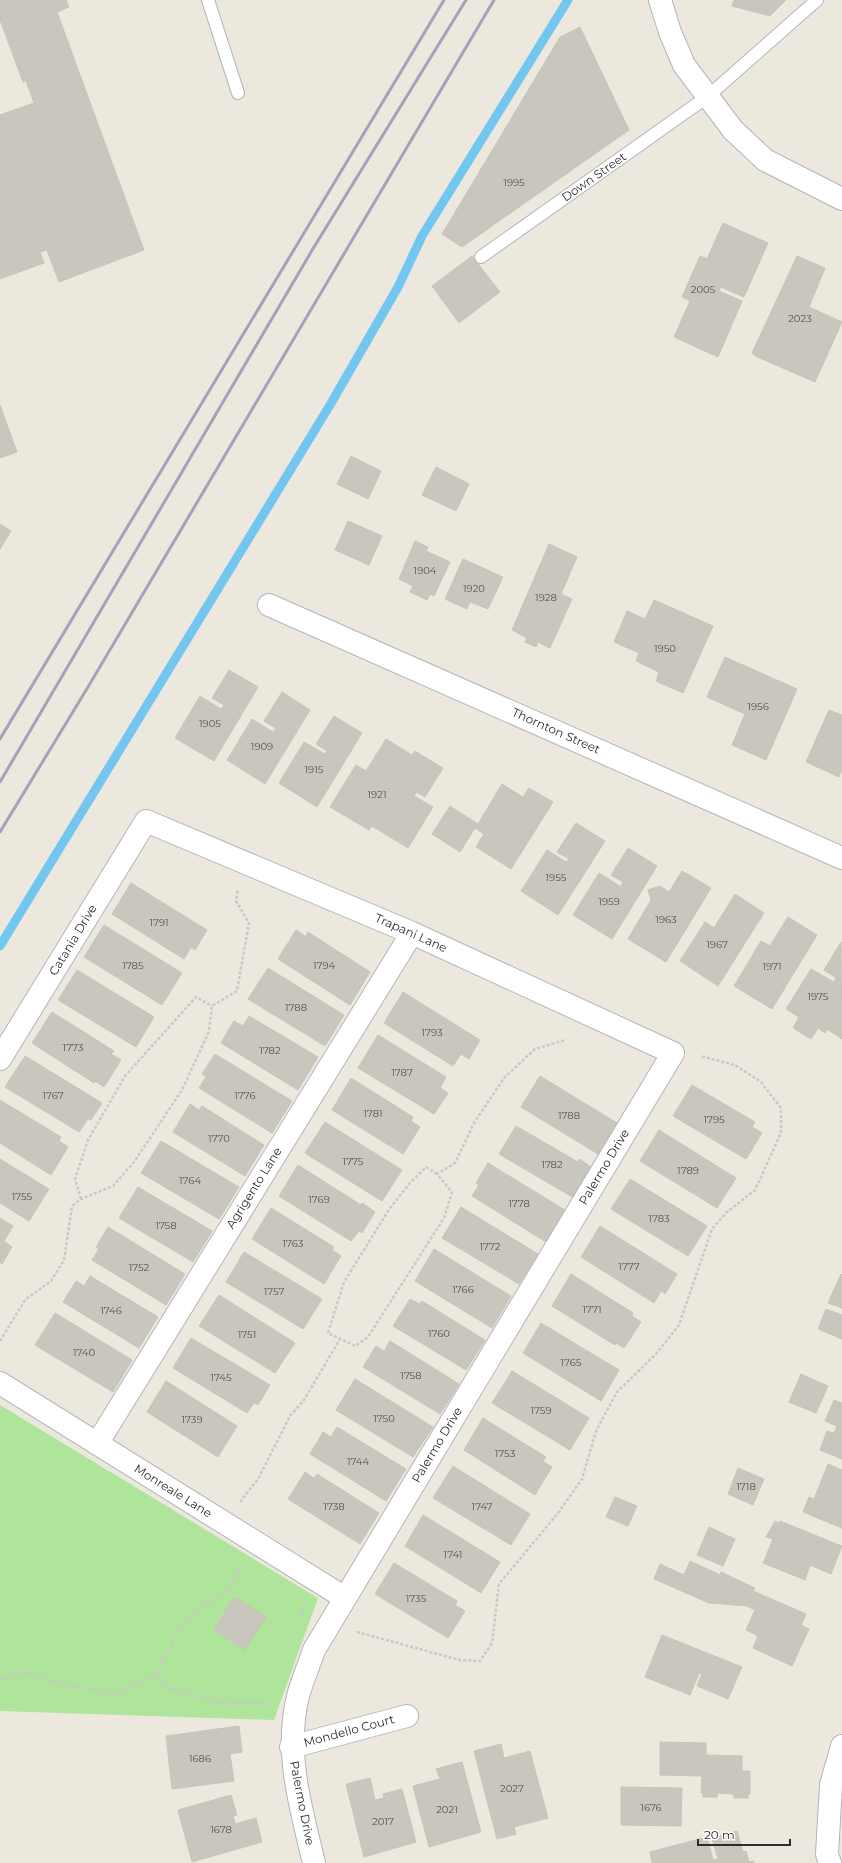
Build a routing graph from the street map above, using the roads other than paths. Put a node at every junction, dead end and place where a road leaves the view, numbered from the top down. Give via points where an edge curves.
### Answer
1 (208, 0) edge
2 (660, 0) edge
3 (817, 0) edge
4 (238, 93) dead end
5 (707, 97) junction
6 (842, 199) edge
7 (481, 257) dead end
8 (269, 605) dead end
9 (146, 821) joint
10 (842, 858) edge
11 (412, 933) junction
12 (673, 1053) joint
13 (0, 1059) edge
14 (0, 1383) edge
15 (97, 1444) junction
16 (345, 1598) junction
17 (407, 1716) dead end
18 (842, 1746) edge
19 (292, 1747) junction
20 (314, 1863) edge
21 (830, 1863) edge

1 - 4 lane
2 - 5 street via 684,65
3 - 5 lane, Down Street
5 - 6 street via 733,130 765,160
5 - 7 lane, Down Street
8 - 10 street, Thornton Street
9 - 11 street, Trapani Lane
9 - 13 street, Catania Drive
11 - 12 street, Trapani Lane
11 - 15 street, Agrigento Lane
12 - 16 street, Palermo Drive
14 - 15 street, Monreale Lane
15 - 16 street, Monreale Lane
16 - 19 street, Palermo Drive via 314,1650 298,1696
17 - 19 street, Mondello Court
18 - 21 street via 831,1785 828,1854
19 - 20 street, Palermo Drive via 294,1777

